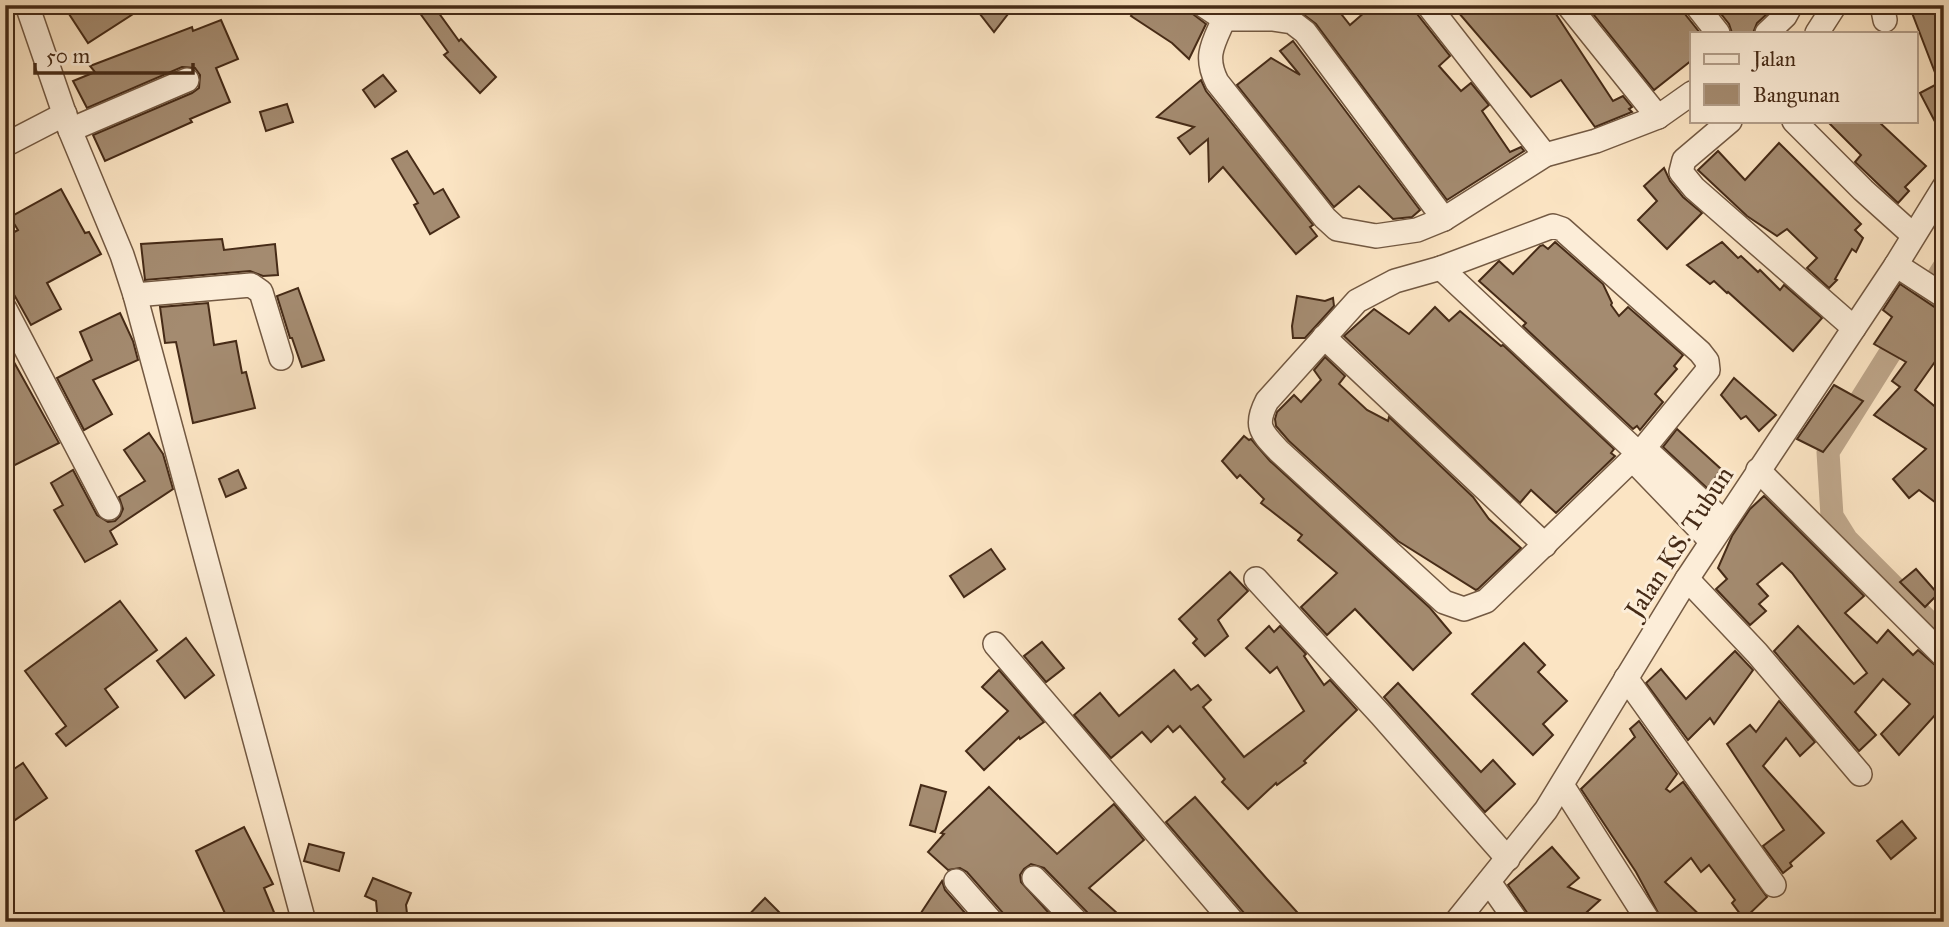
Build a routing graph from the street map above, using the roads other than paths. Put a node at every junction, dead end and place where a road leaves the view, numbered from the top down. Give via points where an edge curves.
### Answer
1 (27, 5) edge
2 (1203, 5) edge
3 (1428, 5) edge
4 (1568, 5) edge
5 (1696, 5) edge
6 (1791, 5) edge
7 (1835, 5) edge
8 (1224, 19) junction
9 (1717, 32) edge
10 (1768, 32) edge
11 (1818, 32) edge
12 (187, 80) dead end
13 (1690, 94) edge
14 (1658, 117) junction
15 (68, 122) junction
16 (1729, 122) edge
17 (1795, 122) edge
18 (5, 145) edge
19 (1545, 155) junction
20 (1944, 187) edge
21 (1444, 219) junction
22 (1913, 235) junction
23 (1896, 265) junction
24 (1441, 268) junction
25 (1935, 290) edge
26 (135, 295) junction
27 (5, 309) edge
28 (1854, 328) junction
29 (1324, 337) junction
30 (281, 358) dead end
31 (1638, 453) junction
32 (1758, 470) junction
33 (109, 508) dead end
34 (1724, 522) junction
35 (1711, 541) junction
36 (1545, 545) junction
37 (1256, 579) dead end
38 (1687, 579) junction
39 (995, 644) dead end
40 (1944, 656) edge
41 (1626, 678) junction
42 (1860, 774) dead end
43 (1562, 785) junction
44 (1508, 859) junction
45 (1034, 878) dead end
46 (956, 881) dead end
47 (1489, 882) junction
48 (1774, 885) dead end
49 (304, 922) edge
50 (992, 922) edge
51 (1077, 922) edge
52 (1233, 922) edge
53 (1456, 922) edge
54 (1517, 922) edge
55 (1649, 922) edge

1 - 15 street
2 - 8 street
3 - 19 street
4 - 14 street
5 - 9 street
6 - 10 street
7 - 11 street
8 - 21 street via 1292,22 1305,32
8 - 21 street via 1211,49 1210,67 1217,82 1337,229 1376,236 1417,230
12 - 15 street
13 - 14 street
14 - 19 street
15 - 18 street
15 - 26 street
16 - 28 street via 1684,160 1681,172
17 - 22 street
19 - 21 street
20 - 22 street, Jalan KS. Tubun
22 - 23 street, Jalan KS. Tubun
23 - 25 street
23 - 28 street, Jalan KS. Tubun
24 - 29 street via 1395,281 1357,301
24 - 31 street
24 - 31 street via 1553,226 1562,229 1700,352 1707,362 1705,376
26 - 30 street via 251,285 261,292
26 - 49 street
27 - 33 street
28 - 32 street, Jalan KS. Tubun
29 - 36 street
29 - 36 street via 1261,413 1263,434 1279,451 1444,602 1454,606 1464,609 1486,601
31 - 34 street
31 - 35 street
31 - 36 street
32 - 34 street, Jalan KS. Tubun
32 - 40 street
34 - 35 street, Jalan KS. Tubun
35 - 38 street, Jalan KS. Tubun
37 - 44 street
38 - 41 street, Jalan KS. Tubun
38 - 42 street
39 - 52 street
41 - 43 street, Jalan KS. Tubun
41 - 48 street
43 - 44 street, Jalan KS. Tubun
43 - 55 street
44 - 47 street, Jalan KS. Tubun
45 - 51 street
46 - 50 street
47 - 53 street, Jalan KS. Tubun
47 - 54 street

